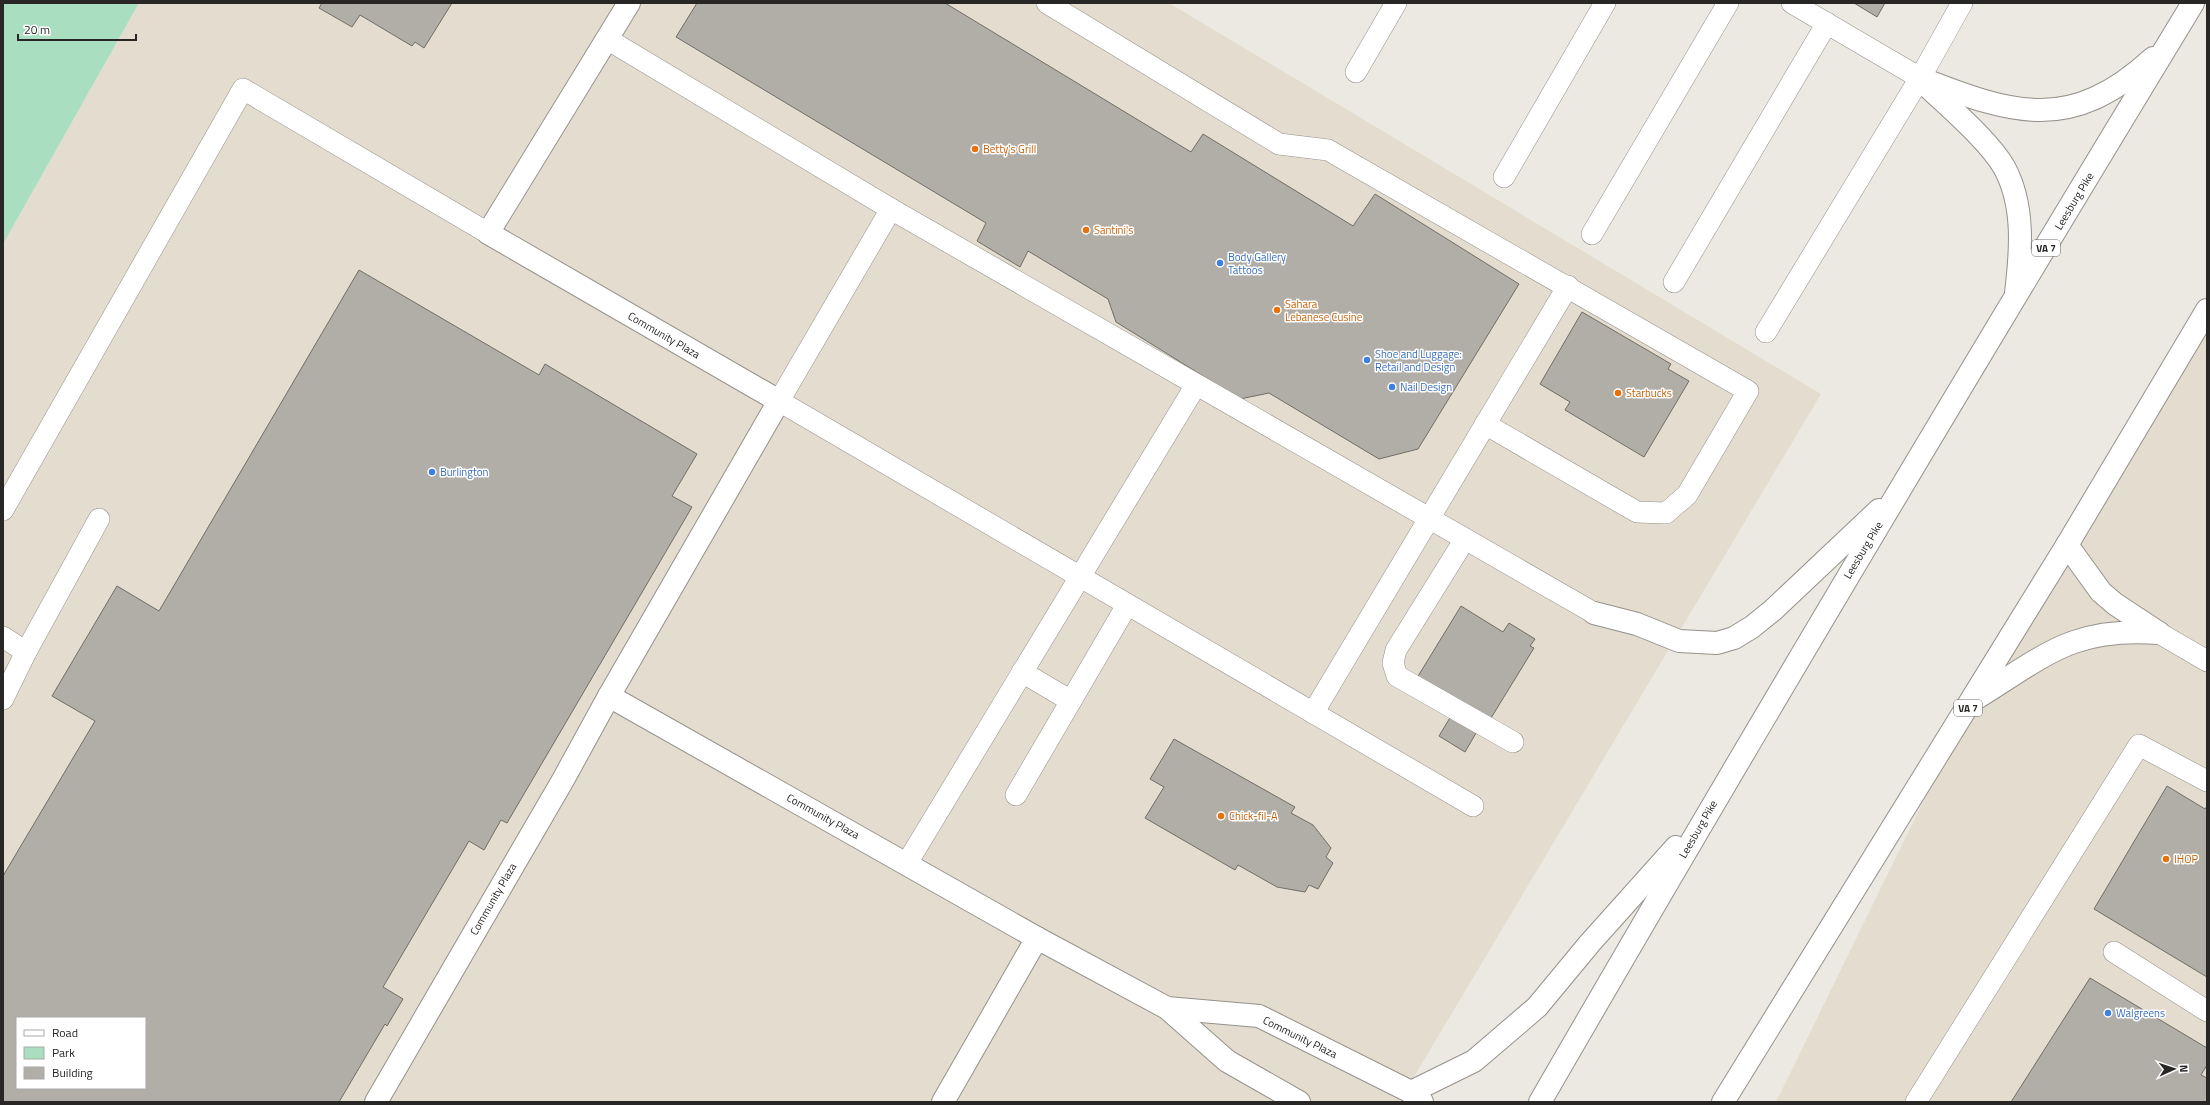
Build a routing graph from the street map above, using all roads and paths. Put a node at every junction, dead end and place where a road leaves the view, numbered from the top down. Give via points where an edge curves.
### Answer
1 (629, 3) edge
2 (1047, 3) edge
3 (1396, 3) edge
4 (1605, 3) edge
5 (1728, 3) edge
6 (1792, 3) edge
7 (1962, 3) edge
8 (2193, 3) edge
9 (1827, 23) junction
10 (607, 39) junction
11 (2169, 43) junction
12 (1356, 72) dead end
13 (1920, 78) junction
14 (1504, 177) dead end
15 (891, 209) junction
16 (488, 232) junction
17 (1592, 234) dead end
18 (1674, 282) dead end
19 (1568, 286) junction
20 (2015, 300) junction
21 (2207, 310) edge
22 (1766, 332) dead end
23 (1196, 385) junction
24 (779, 401) junction
25 (1485, 424) junction
26 (1897, 493) junction
27 (3, 510) edge
28 (1429, 518) junction
29 (99, 519) dead end
30 (1465, 539) junction
31 (2067, 545) junction
32 (1079, 576) junction
33 (1127, 605) junction
34 (1594, 613) joint
35 (2159, 633) junction
36 (3, 637) edge
37 (26, 652) junction
38 (2207, 661) edge
39 (1022, 672) junction
40 (609, 696) junction
41 (3, 699) edge
42 (1071, 701) junction
43 (1972, 702) junction
44 (1313, 713) junction
45 (1513, 742) dead end
46 (2207, 781) edge
47 (1016, 795) dead end
48 (1473, 806) dead end
49 (1706, 816) junction
50 (907, 863) junction
51 (1037, 938) junction
52 (2114, 952) dead end
53 (1167, 1008) junction
54 (2207, 1011) edge
55 (1416, 1097) edge
56 (376, 1102) edge
57 (943, 1102) edge
58 (1299, 1102) edge
59 (1540, 1102) edge
60 (1723, 1102) edge
61 (1916, 1102) edge

1 - 10 main road
2 - 19 lane via 1278,144 1328,150
3 - 12 lane
4 - 14 lane
5 - 17 lane
6 - 9 lane
7 - 13 lane
8 - 11 main road, Leesburg Pike / VA 7
9 - 13 lane
9 - 18 lane
10 - 15 lane
10 - 16 main road
11 - 13 main road via 2138,72 2114,89 2090,101 2066,108 2040,111 2017,109 1975,100
11 - 20 main road, Leesburg Pike / VA 7
13 - 20 main road via 1992,150 2004,167 2015,193 2021,248
13 - 22 lane
15 - 23 lane
15 - 24 lane
16 - 24 main road, Community Plaza
16 - 27 lane via 243,89
19 - 25 lane
19 - 25 lane via 1748,391 1687,495 1666,513 1637,512
20 - 26 main road, Leesburg Pike / VA 7
21 - 31 main road, VA 7
23 - 28 lane
23 - 32 lane
24 - 32 lane
24 - 40 main road, Community Plaza
25 - 28 lane
26 - 34 main road via 1773,610 1734,638 1717,643 1679,641 1637,624
26 - 49 main road, Leesburg Pike / VA 7
28 - 30 lane
28 - 44 lane
29 - 37 lane
30 - 34 lane
30 - 45 lane via 1396,650 1393,663 1397,676
31 - 35 main road via 2101,592
31 - 43 main road, VA 7
32 - 33 lane
32 - 39 lane
33 - 42 lane
33 - 44 lane
35 - 38 lane
35 - 43 main road via 2117,632 2074,642 2058,649
36 - 37 lane
37 - 41 lane
39 - 42 lane
39 - 50 lane
40 - 50 main road, Community Plaza
40 - 56 main road, Community Plaza
42 - 47 lane
43 - 60 main road, VA 7
44 - 48 lane
46 - 61 lane via 2139,745
49 - 55 main road via 1590,943 1537,1007 1474,1062
49 - 59 main road, Leesburg Pike / VA 7
50 - 51 main road, Community Plaza
51 - 53 main road, Community Plaza
51 - 57 main road
52 - 54 lane
53 - 55 main road, Community Plaza via 1259,1016
53 - 58 main road, Community Plaza via 1227,1061

